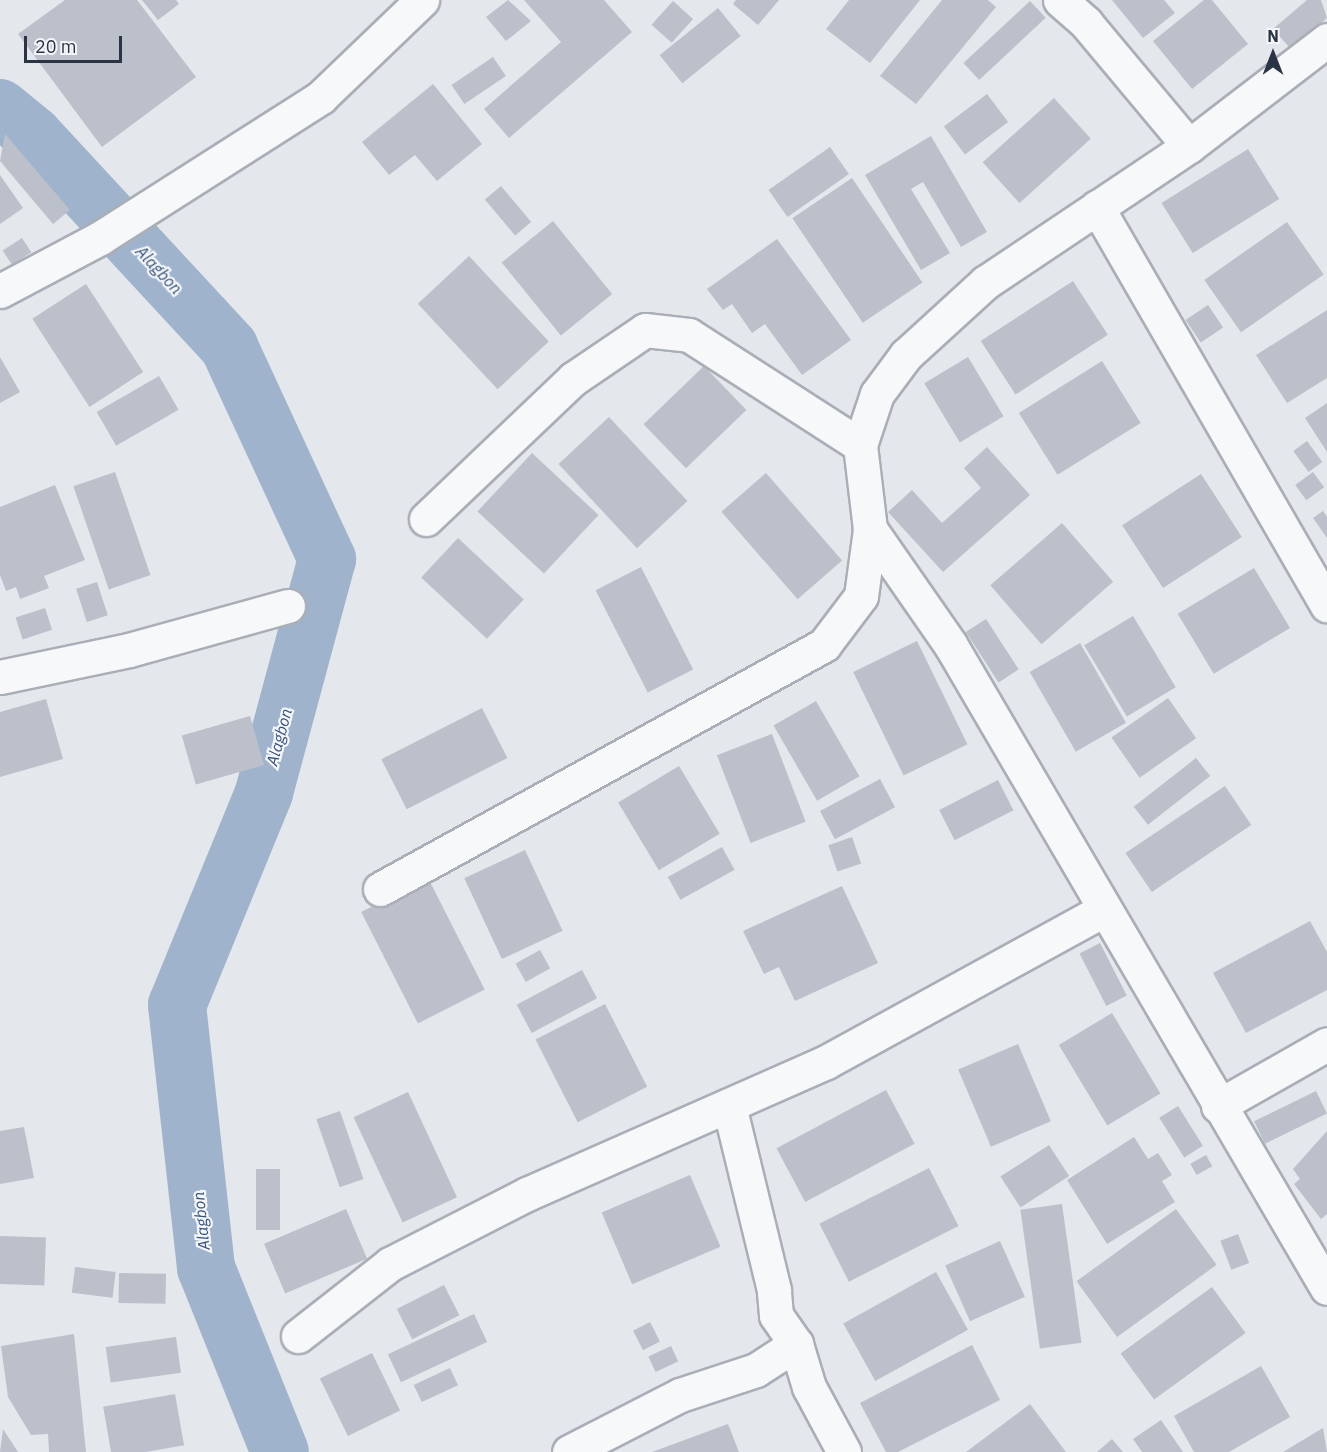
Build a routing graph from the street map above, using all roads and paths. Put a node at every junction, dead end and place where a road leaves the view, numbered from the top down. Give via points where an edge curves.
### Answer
1 (422, 0) edge
2 (1060, 0) edge
3 (1327, 40) edge
4 (1189, 146) junction
5 (1097, 207) junction
6 (0, 291) edge
7 (860, 445) junction
8 (426, 519) dead end
9 (870, 529) junction
10 (1327, 605) edge
11 (288, 606) dead end
12 (0, 677) edge
13 (380, 889) dead end
14 (1104, 910) junction
15 (1327, 1044) edge
16 (729, 1105) junction
17 (1218, 1106) junction
18 (1327, 1288) edge
19 (298, 1336) dead end
20 (796, 1344) junction
21 (569, 1452) edge
22 (844, 1452) edge

1 - 6 street via 321,97 135,212 100,238
2 - 4 street via 1086,23
3 - 4 street
4 - 5 street
5 - 7 street via 986,282 906,355 877,394
5 - 10 street
7 - 8 street via 688,335 645,330 573,378
7 - 9 street
9 - 13 street via 861,596 824,645
9 - 14 street via 950,644
11 - 12 street via 129,650
14 - 16 street via 825,1062
14 - 17 street
15 - 17 street
16 - 19 street via 527,1194 390,1264
16 - 20 street via 774,1290 776,1315
17 - 18 street
20 - 21 street via 756,1370 681,1395
20 - 22 street via 809,1387

